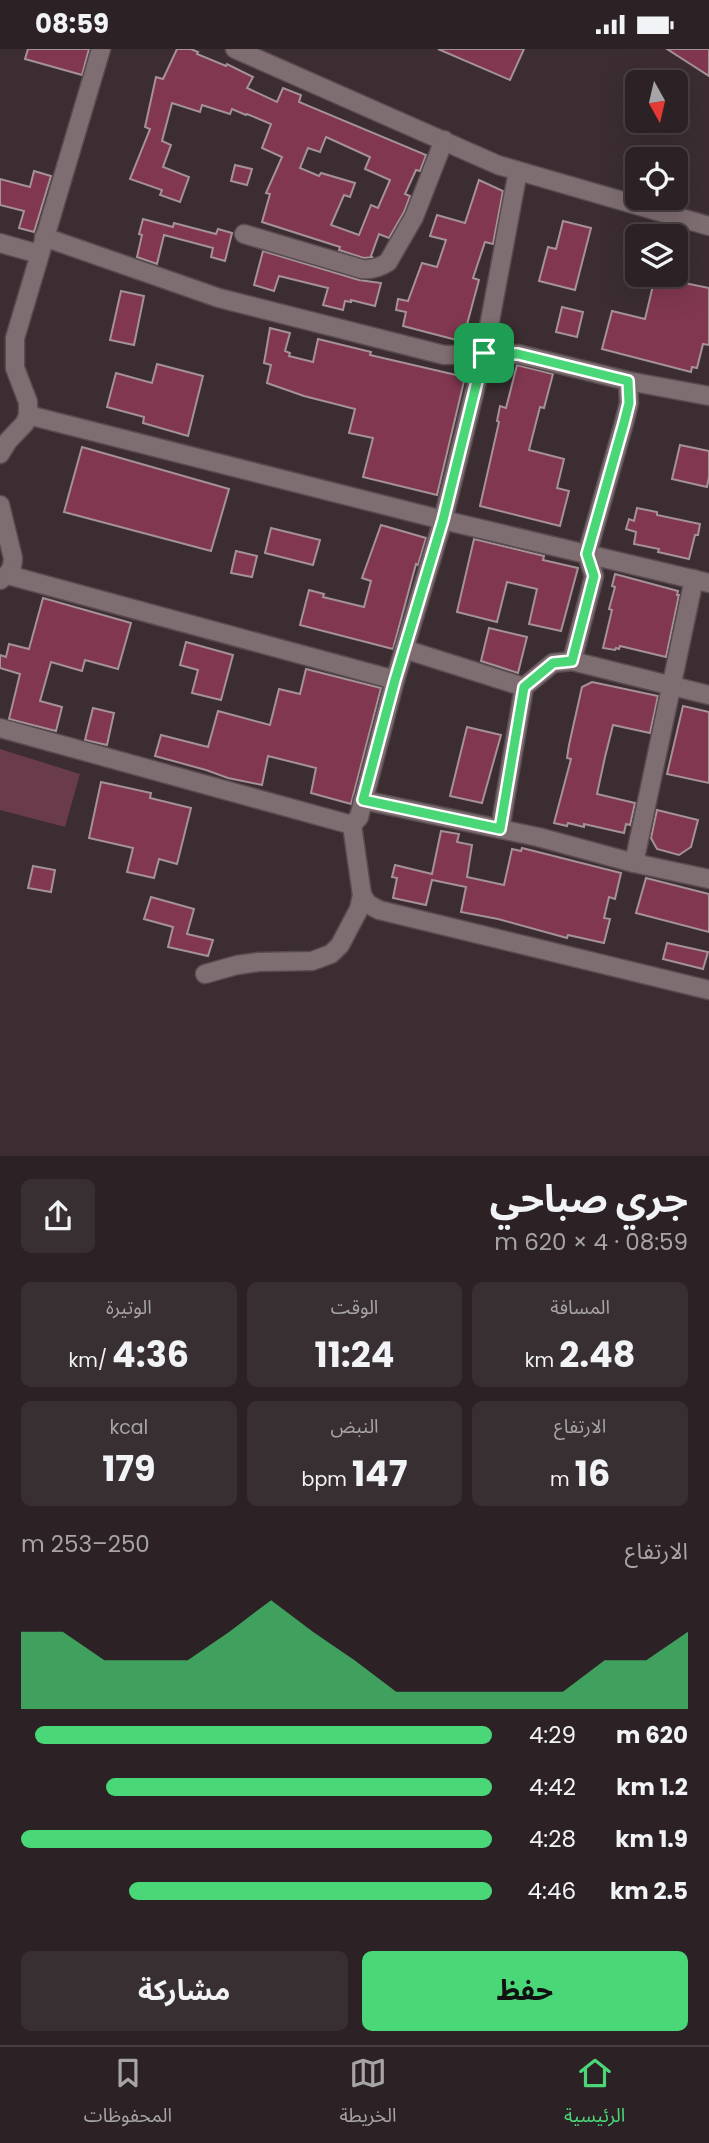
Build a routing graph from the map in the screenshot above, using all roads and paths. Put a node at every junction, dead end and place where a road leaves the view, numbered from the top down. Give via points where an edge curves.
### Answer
1 (101, 49) edge
2 (235, 49) edge
3 (444, 140) junction
4 (518, 171) junction
5 (709, 226) edge
6 (244, 234) dead end
7 (0, 243) edge
8 (41, 245) junction
9 (484, 353) junction
10 (628, 381) junction
11 (709, 396) edge
12 (28, 415) junction
13 (0, 454) edge
14 (0, 505) edge
15 (443, 520) junction
16 (587, 554) junction
17 (4, 578) edge
18 (701, 581) edge
19 (404, 649) junction
20 (572, 661) junction
21 (395, 680) junction
22 (670, 685) junction
23 (524, 687) junction
24 (709, 695) edge
25 (0, 728) edge
26 (363, 800) junction
27 (352, 825) junction
28 (500, 829) junction
29 (634, 863) junction
30 (709, 879) edge
31 (362, 895) junction
32 (205, 974) dead end
33 (709, 990) edge

1 - 8 street
2 - 3 street
3 - 4 street
3 - 6 street via 414,217 382,267 362,269
4 - 5 street
4 - 9 street
7 - 8 street
8 - 9 street via 219,298 444,355
8 - 12 street via 15,338 15,368
9 - 10 street via 518,354
9 - 15 street
10 - 11 street
10 - 16 street via 629,403
12 - 13 street
12 - 15 street
14 - 17 street via 13,558
15 - 16 street
15 - 19 street
16 - 18 street
16 - 20 street via 594,576
17 - 21 street
18 - 22 street
19 - 21 street
19 - 23 street
20 - 22 street
20 - 23 street via 553,663
21 - 26 street
22 - 24 street
22 - 29 street
23 - 28 street
25 - 27 street
26 - 27 street
26 - 28 street
27 - 31 street
28 - 29 street
29 - 30 street
31 - 32 street via 353,921 331,954 312,961 258,962
31 - 33 street via 379,910

